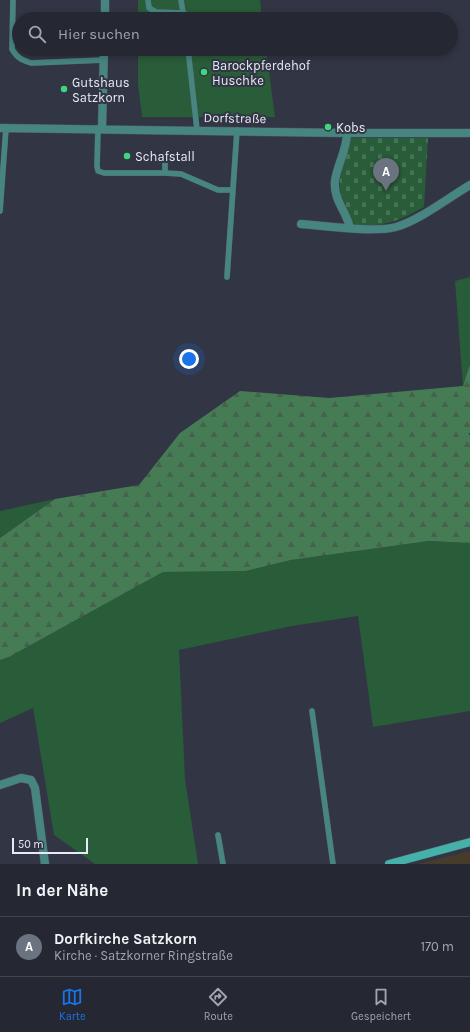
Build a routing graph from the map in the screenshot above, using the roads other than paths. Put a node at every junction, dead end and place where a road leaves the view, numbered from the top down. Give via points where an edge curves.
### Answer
1 (13, 0) edge
2 (105, 0) edge
3 (148, 0) edge
4 (181, 0) edge
5 (13, 12) edge
6 (105, 12) edge
7 (156, 12) edge
8 (183, 12) edge
9 (17, 56) edge
10 (104, 56) edge
11 (189, 56) edge
12 (104, 60) junction
13 (3, 128) edge
14 (100, 128) junction
15 (197, 130) junction
16 (237, 130) junction
17 (347, 133) junction
18 (470, 133) edge
19 (165, 155) dead end
20 (165, 173) junction
21 (470, 185) edge
22 (234, 190) junction
23 (0, 211) edge
24 (301, 224) dead end
25 (350, 228) junction
26 (227, 276) dead end
27 (312, 711) dead end
28 (0, 785) edge
29 (218, 835) dead end
30 (470, 842) edge
31 (45, 864) edge
32 (223, 864) edge
33 (333, 864) edge
34 (389, 864) edge

1 - 5 lane
2 - 6 street
3 - 7 lane via 149,8
4 - 8 lane
9 - 12 lane via 31,63
10 - 12 street
11 - 15 lane
12 - 14 street
13 - 14 street, Dorfstraße
13 - 23 lane
14 - 15 street, Dorfstraße
14 - 20 lane via 98,171 122,174
15 - 16 street, Dorfstraße
16 - 17 street, Dorfstraße
16 - 22 lane
17 - 18 street, Dorfstraße
17 - 25 street via 347,143 335,182 338,202
19 - 20 lane
20 - 22 lane via 181,174 218,190
21 - 25 street via 396,227
22 - 26 lane
24 - 25 street
27 - 33 lane
28 - 31 street via 21,778 31,780 35,788
29 - 32 lane
30 - 34 street

